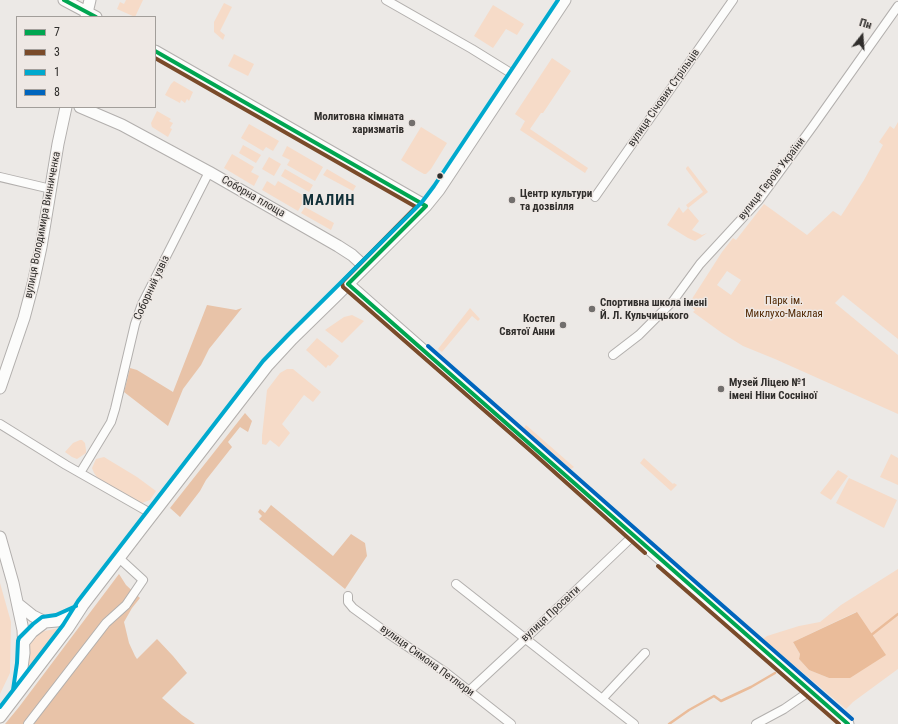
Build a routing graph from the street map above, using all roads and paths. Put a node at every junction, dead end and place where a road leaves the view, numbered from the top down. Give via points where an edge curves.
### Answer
1 (64, 0) edge
2 (90, 0) edge
3 (386, 0) edge
4 (565, 0) edge
5 (732, 0) edge
6 (898, 6) edge
7 (90, 15) edge
8 (156, 52) edge
9 (514, 75) junction
10 (66, 108) edge
11 (83, 108) edge
12 (209, 172) junction
13 (0, 177) edge
14 (51, 188) junction
15 (595, 197) dead end
16 (426, 206) junction
17 (365, 267) junction
18 (348, 284) junction
19 (613, 355) dead end
20 (0, 388) edge
21 (0, 424) edge
22 (80, 473) junction
23 (152, 514) junction
24 (634, 535) junction
25 (0, 537) edge
26 (119, 558) junction
27 (456, 584) dead end
28 (348, 596) dead end
29 (18, 604) junction
30 (79, 611) junction
31 (45, 622) junction
32 (525, 639) junction
33 (24, 642) junction
34 (645, 653) dead end
35 (19, 691) junction
36 (469, 691) junction
37 (810, 691) junction
38 (602, 699) junction
39 (0, 716) edge
40 (28, 724) edge
41 (511, 724) edge
42 (634, 724) edge
43 (756, 724) edge
44 (848, 724) edge

1 - 7 street
2 - 7 street
3 - 9 street
4 - 9 street
5 - 15 street, вулиця Січових Стрільців
6 - 19 street, вулиця Героїв України via 759,200 700,264 673,301 639,335
8 - 16 street
9 - 16 street
10 - 14 street, вулиця Володимира Винниченка
11 - 12 street, Соборна площа via 137,132
12 - 17 street, Соборна площа via 338,246
12 - 22 street, Соборний узвіз via 138,316 111,422
13 - 14 street
14 - 20 street, вулиця Володимира Винниченка via 29,300
16 - 17 street
17 - 18 street
18 - 23 street via 276,356
18 - 24 street
21 - 22 street
22 - 23 street
23 - 26 street
24 - 32 street, вулиця Просвіти
24 - 37 street
25 - 29 street
26 - 30 street
26 - 40 street via 143,580 126,605 106,623
27 - 32 street
28 - 36 street, вулиця Симона Петлюри via 348,602 353,608
29 - 31 street
29 - 33 street
30 - 31 street via 63,620
30 - 35 street
31 - 33 street
32 - 36 street, вулиця Просвіти
32 - 38 street
33 - 35 street
34 - 38 street
35 - 39 street
36 - 41 street, вулиця Симона Петлюри
37 - 43 street
37 - 44 street
38 - 42 street

